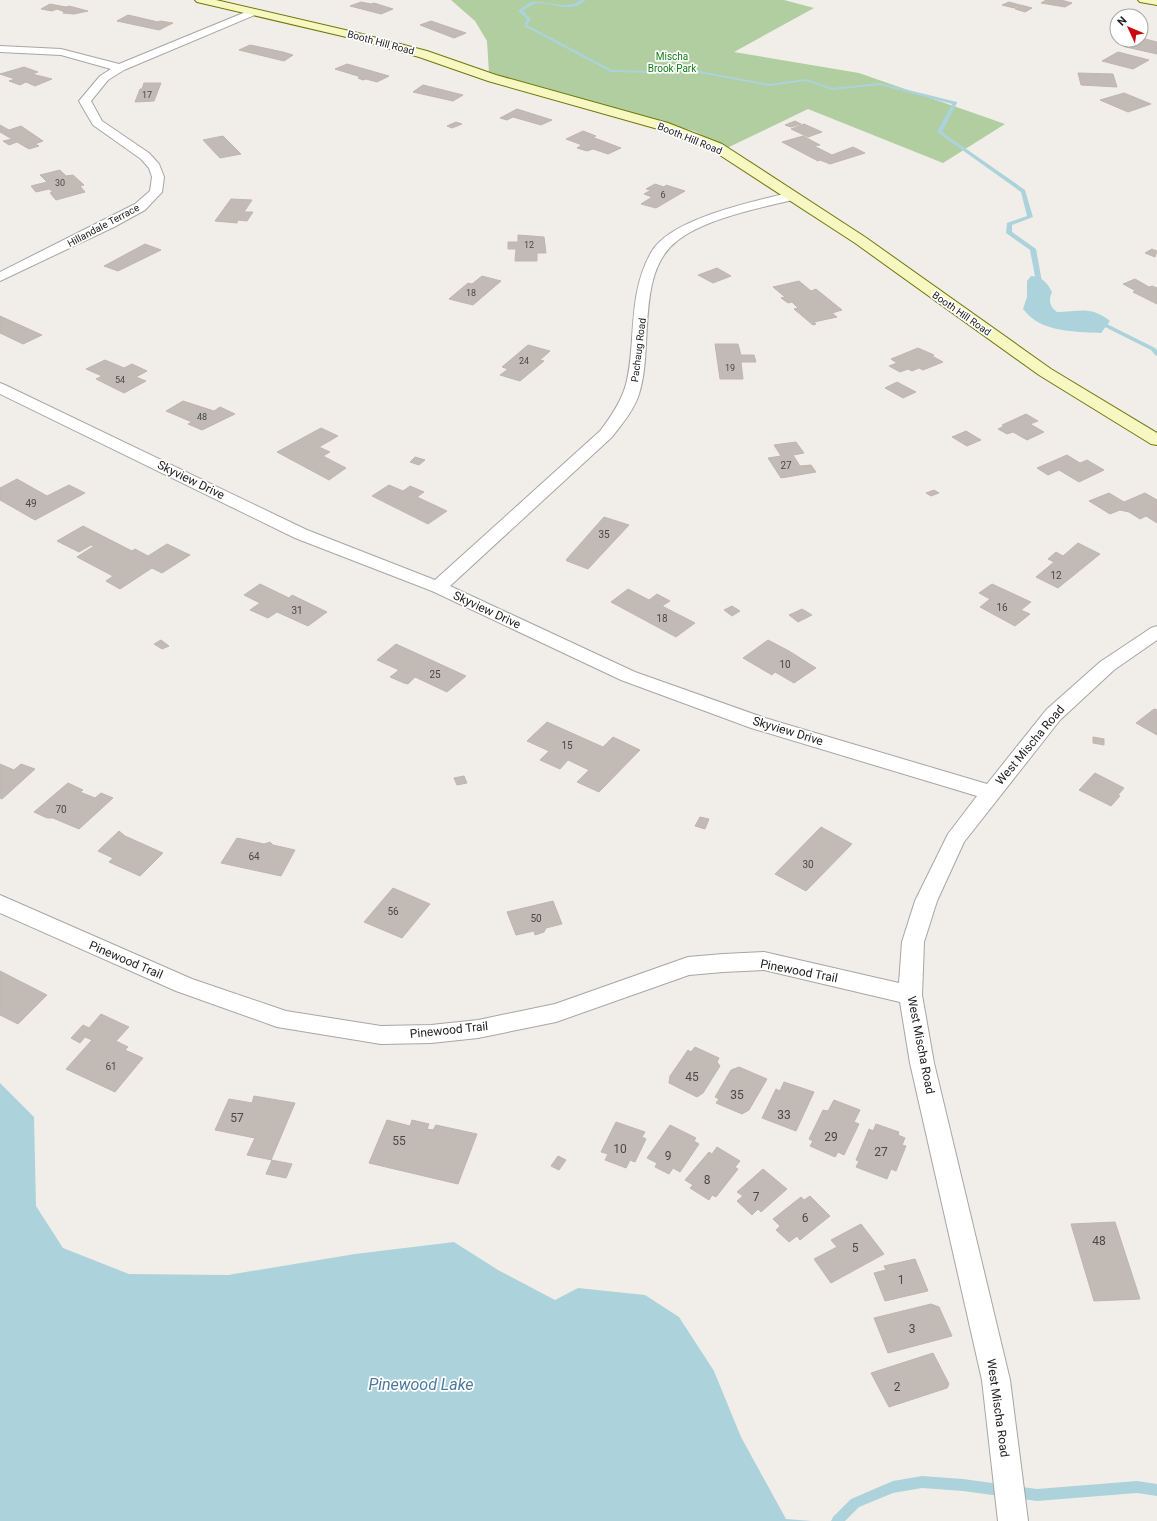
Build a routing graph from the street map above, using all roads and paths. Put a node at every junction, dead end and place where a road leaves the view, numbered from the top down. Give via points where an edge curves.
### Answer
1 (207, 0) edge
2 (1144, 0) edge
3 (1157, 2) edge
4 (253, 12) junction
5 (0, 49) edge
6 (120, 68) junction
7 (792, 196) junction
8 (0, 277) edge
9 (0, 388) edge
10 (1157, 440) edge
11 (438, 587) junction
12 (1157, 632) edge
13 (991, 793) junction
14 (0, 903) edge
15 (910, 995) junction
16 (1013, 1520) edge

1 - 4 street, Booth Hill Road
2 - 3 street
4 - 6 street, Hillandale Terrace
4 - 7 street, Booth Hill Road via 423,54 492,78 663,126 717,147
5 - 6 street via 61,52
6 - 8 street, Hillandale Terrace via 104,78 85,101 97,123 144,156 155,167 158,177 156,192 140,206 109,224
7 - 10 street, Booth Hill Road via 860,240 1045,372
7 - 11 street, Pachaug Road via 718,216 671,239 659,252 649,270 637,371 624,410 606,434
9 - 11 street, Skyview Drive via 301,534
11 - 13 street, Skyview Drive via 628,676 758,723
12 - 13 street, West Mischa Road via 1107,666 1053,715
13 - 15 street, West Mischa Road via 955,839 926,901 913,942
14 - 15 street, Pinewood Trail via 184,985 278,1018 381,1035 431,1034 478,1029 556,1013 688,966 723,963 764,961
15 - 16 street, West Mischa Road via 922,1063 996,1380

